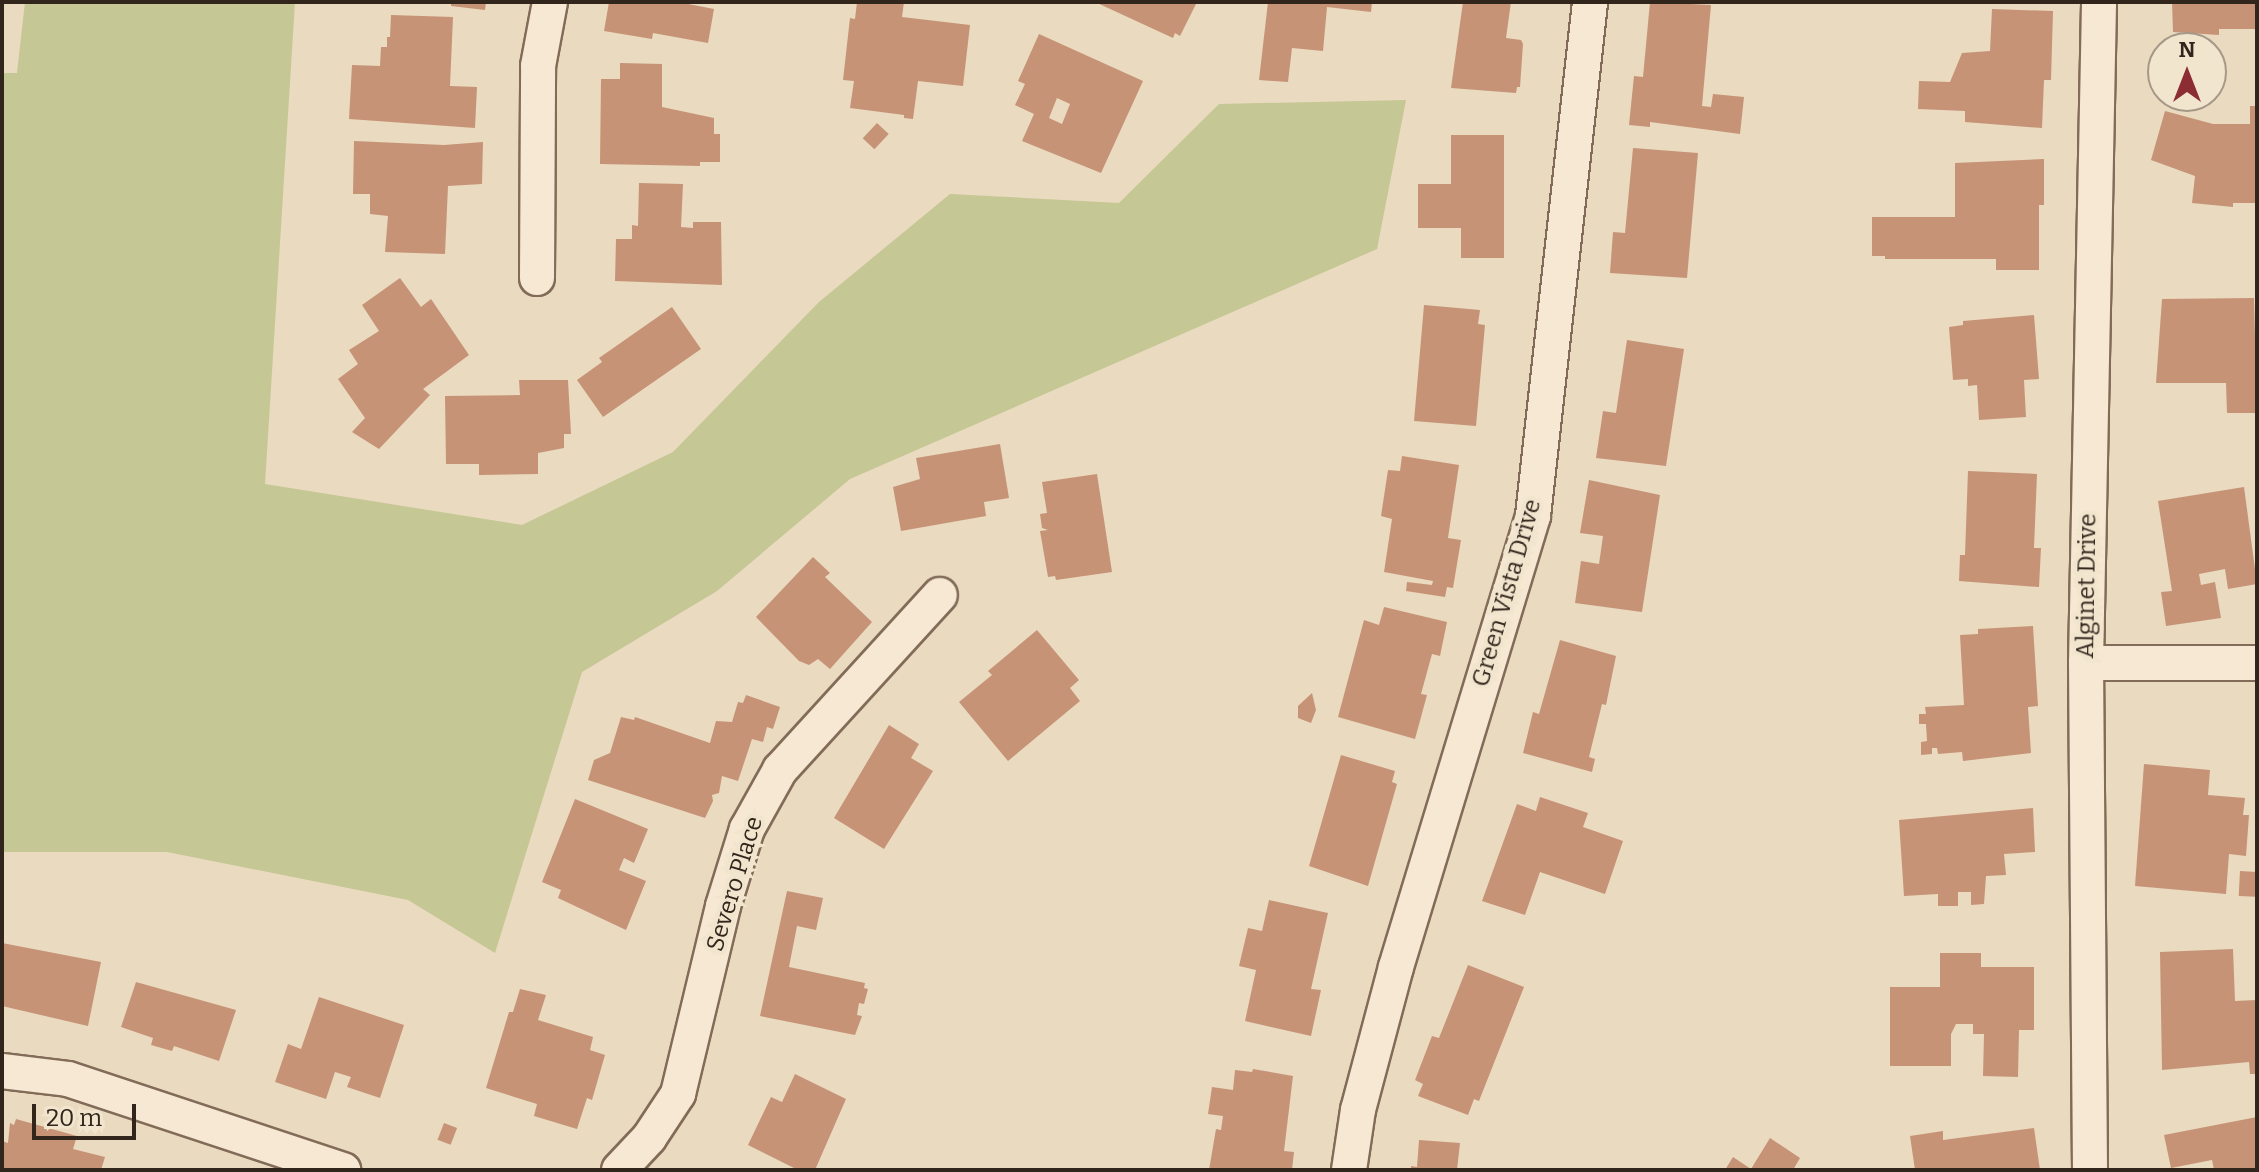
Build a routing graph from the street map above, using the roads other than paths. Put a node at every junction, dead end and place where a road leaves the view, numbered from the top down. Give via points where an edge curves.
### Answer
1 (550, 2) edge
2 (1590, 2) edge
3 (2099, 2) edge
4 (537, 278) dead end
5 (940, 595) dead end
6 (2086, 663) junction
7 (2257, 663) edge
8 (2, 1071) edge
9 (343, 1170) edge
10 (619, 1170) edge
11 (1349, 1170) edge
12 (2090, 1170) edge

1 - 4 street via 538,66
2 - 11 street, Green Vista Drive via 1533,516 1396,967 1358,1110
3 - 6 street, Alginet Drive
5 - 10 street, Severo Place via 780,770 767,793 747,829 723,906 678,1094 649,1138
6 - 7 street
6 - 12 street, Alginet Drive
8 - 9 street via 68,1079

